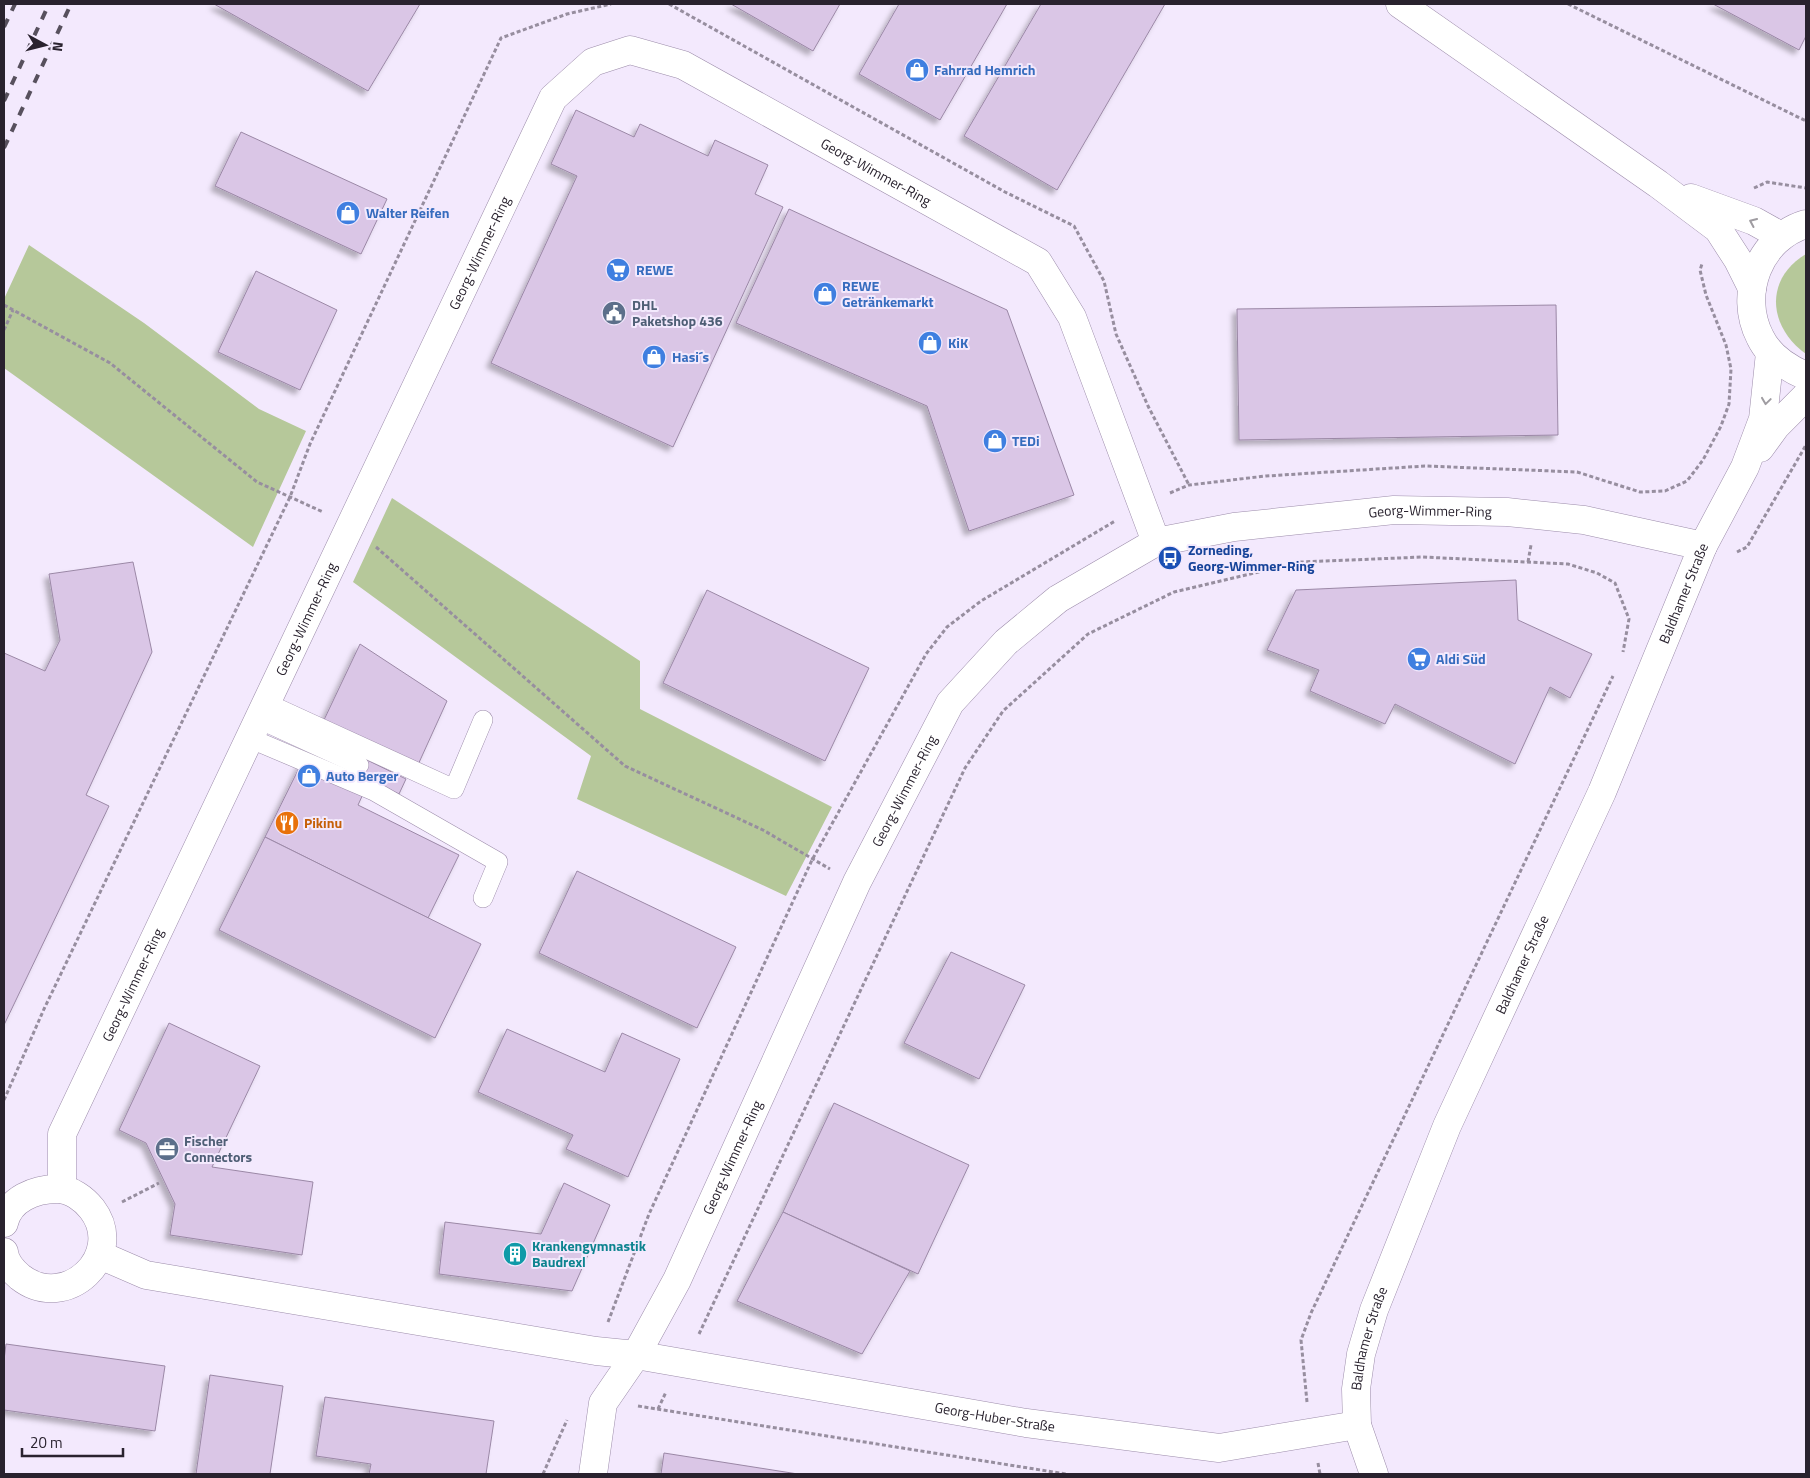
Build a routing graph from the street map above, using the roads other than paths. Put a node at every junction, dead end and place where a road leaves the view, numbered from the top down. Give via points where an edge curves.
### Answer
1 (1400, 4) edge
2 (1725, 222) junction
3 (1806, 224) edge
4 (1781, 236) junction
5 (1752, 288) junction
6 (1770, 352) junction
7 (1806, 376) edge
8 (1806, 396) edge
9 (1745, 467) junction
10 (1156, 542) junction
11 (1703, 546) junction
12 (258, 720) junction
13 (483, 720) dead end
14 (359, 765) dead end
15 (483, 898) dead end
16 (62, 1189) junction
17 (4, 1224) edge
18 (4, 1252) edge
19 (100, 1255) junction
20 (636, 1355) junction
21 (1357, 1425) junction
22 (593, 1474) edge
23 (1374, 1474) edge

1 - 2 street via 1658,184
4 -> 2 street via 1754,221
2 - 5 street
3 - 4 street
4 - 5 street via 1757,268
5 - 6 street via 1750,305 1754,322
6 - 7 street via 1781,363
6 -> 9 street, Baldhamer Straße via 1763,419
8 - 9 street, Baldhamer Straße via 1776,426
9 - 11 street, Baldhamer Straße
10 - 11 street, Georg-Wimmer-Ring via 1234,526 1394,510 1507,512 1584,520
10 - 12 street, Georg-Wimmer-Ring via 1072,317 1038,262 683,65 630,50 593,62 553,98
10 - 20 street, Georg-Wimmer-Ring via 1058,599 1006,642 950,702 857,882 677,1280
11 - 21 street, Baldhamer Straße via 1602,792 1451,1118 1387,1275 1361,1354 1356,1389
12 - 13 lane via 454,789
12 - 14 lane
12 - 15 lane via 498,862
12 - 16 street, Georg-Wimmer-Ring via 62,1134
16 - 17 street via 40,1189 22,1197 10,1210
16 - 19 street via 84,1198 98,1217 103,1238
18 - 19 street via 14,1272 28,1283 44,1289 64,1288 86,1276
19 - 20 street via 146,1275
20 - 21 street, Georg-Huber-Straße via 1026,1422 1219,1448
20 - 22 street, Georg-Wimmer-Ring via 603,1402
21 - 23 street, Baldhamer Straße

